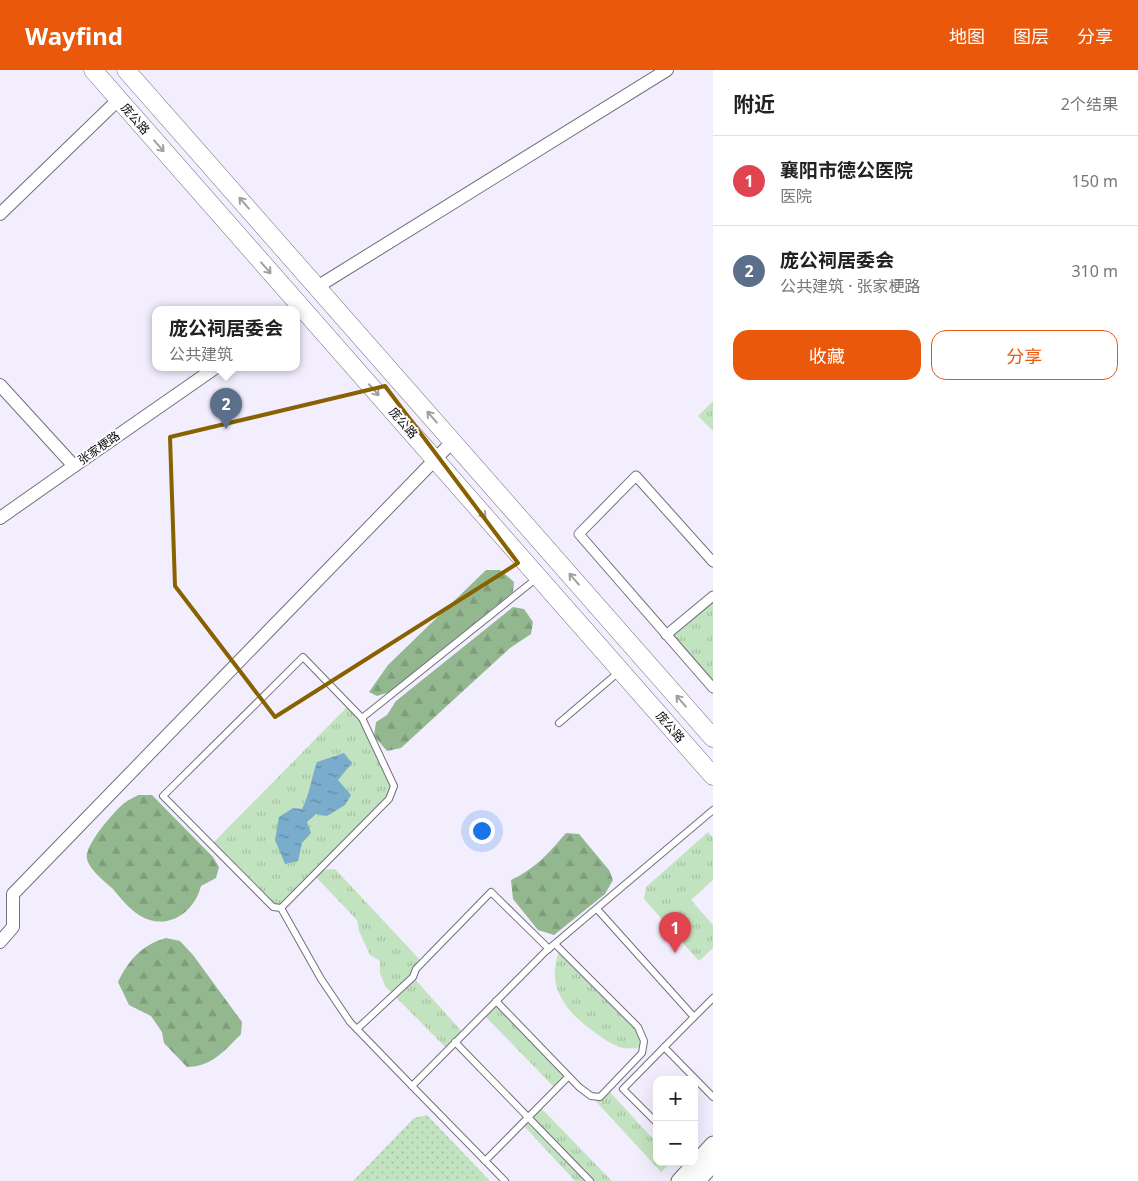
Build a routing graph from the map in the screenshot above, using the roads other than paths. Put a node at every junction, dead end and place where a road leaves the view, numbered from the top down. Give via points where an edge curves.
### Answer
1 (92, 70) edge
2 (126, 70) edge
3 (667, 70) edge
4 (118, 100) junction
5 (0, 214) edge
6 (318, 287) junction
7 (296, 306) edge
8 (300, 311) edge
9 (211, 371) edge
10 (0, 384) edge
11 (453, 441) junction
12 (435, 459) junction
13 (74, 466) junction
14 (0, 518) edge
15 (713, 562) edge
16 (538, 577) junction
17 (713, 596) edge
18 (666, 635) junction
19 (620, 670) junction
20 (713, 688) edge
21 (362, 718) junction
22 (559, 723) dead end
23 (712, 733) edge
24 (713, 776) edge
25 (713, 810) edge
26 (281, 908) junction
27 (597, 908) junction
28 (0, 942) edge
29 (555, 944) junction
30 (549, 949) junction
31 (496, 1001) junction
32 (712, 1001) edge
33 (694, 1017) junction
34 (357, 1029) junction
35 (455, 1042) junction
36 (664, 1047) junction
37 (568, 1076) junction
38 (412, 1086) junction
39 (713, 1097) edge
40 (528, 1118) junction
41 (655, 1121) edge
42 (713, 1144) edge
43 (485, 1161) junction
44 (713, 1161) edge
45 (505, 1181) edge
46 (590, 1181) edge
47 (679, 1181) edge
48 (695, 1181) edge

1 - 4 main road, 庞公路
6 -> 2 main road, 庞公路
3 - 6 street
4 - 5 street
4 -> 7 main road, 庞公路
11 -> 6 main road, 庞公路
8 -> 12 main road, 庞公路
9 - 13 street, 张家梗路
10 - 13 street, 张家梗路
11 - 12 street
23 -> 11 main road, 庞公路
12 -> 16 main road, 庞公路
12 - 28 street via 13,894 13,927
13 - 14 street
15 - 18 street via 636,476 579,534
16 - 19 main road, 庞公路
16 - 21 lane
17 - 18 street
18 - 20 street
19 - 22 lane
19 - 24 main road, 庞公路
21 - 26 lane via 394,786 389,799
21 - 26 lane via 304,657 163,796 273,907
25 - 27 lane
26 - 34 lane via 321,979
27 - 29 lane
27 - 33 lane
29 - 30 lane
29 - 37 lane via 638,1027 644,1041 642,1053 600,1096 591,1096
30 - 31 lane
30 - 34 lane via 491,892 416,968 413,977
31 - 35 lane
31 - 37 lane
32 - 33 lane
33 - 36 lane
34 - 38 lane
35 - 38 lane
35 - 40 lane
36 - 39 lane
36 - 41 lane via 622,1089
37 - 40 lane
38 - 43 lane
40 - 43 lane
40 - 46 lane
42 - 47 street
43 - 45 lane
44 - 48 main road

